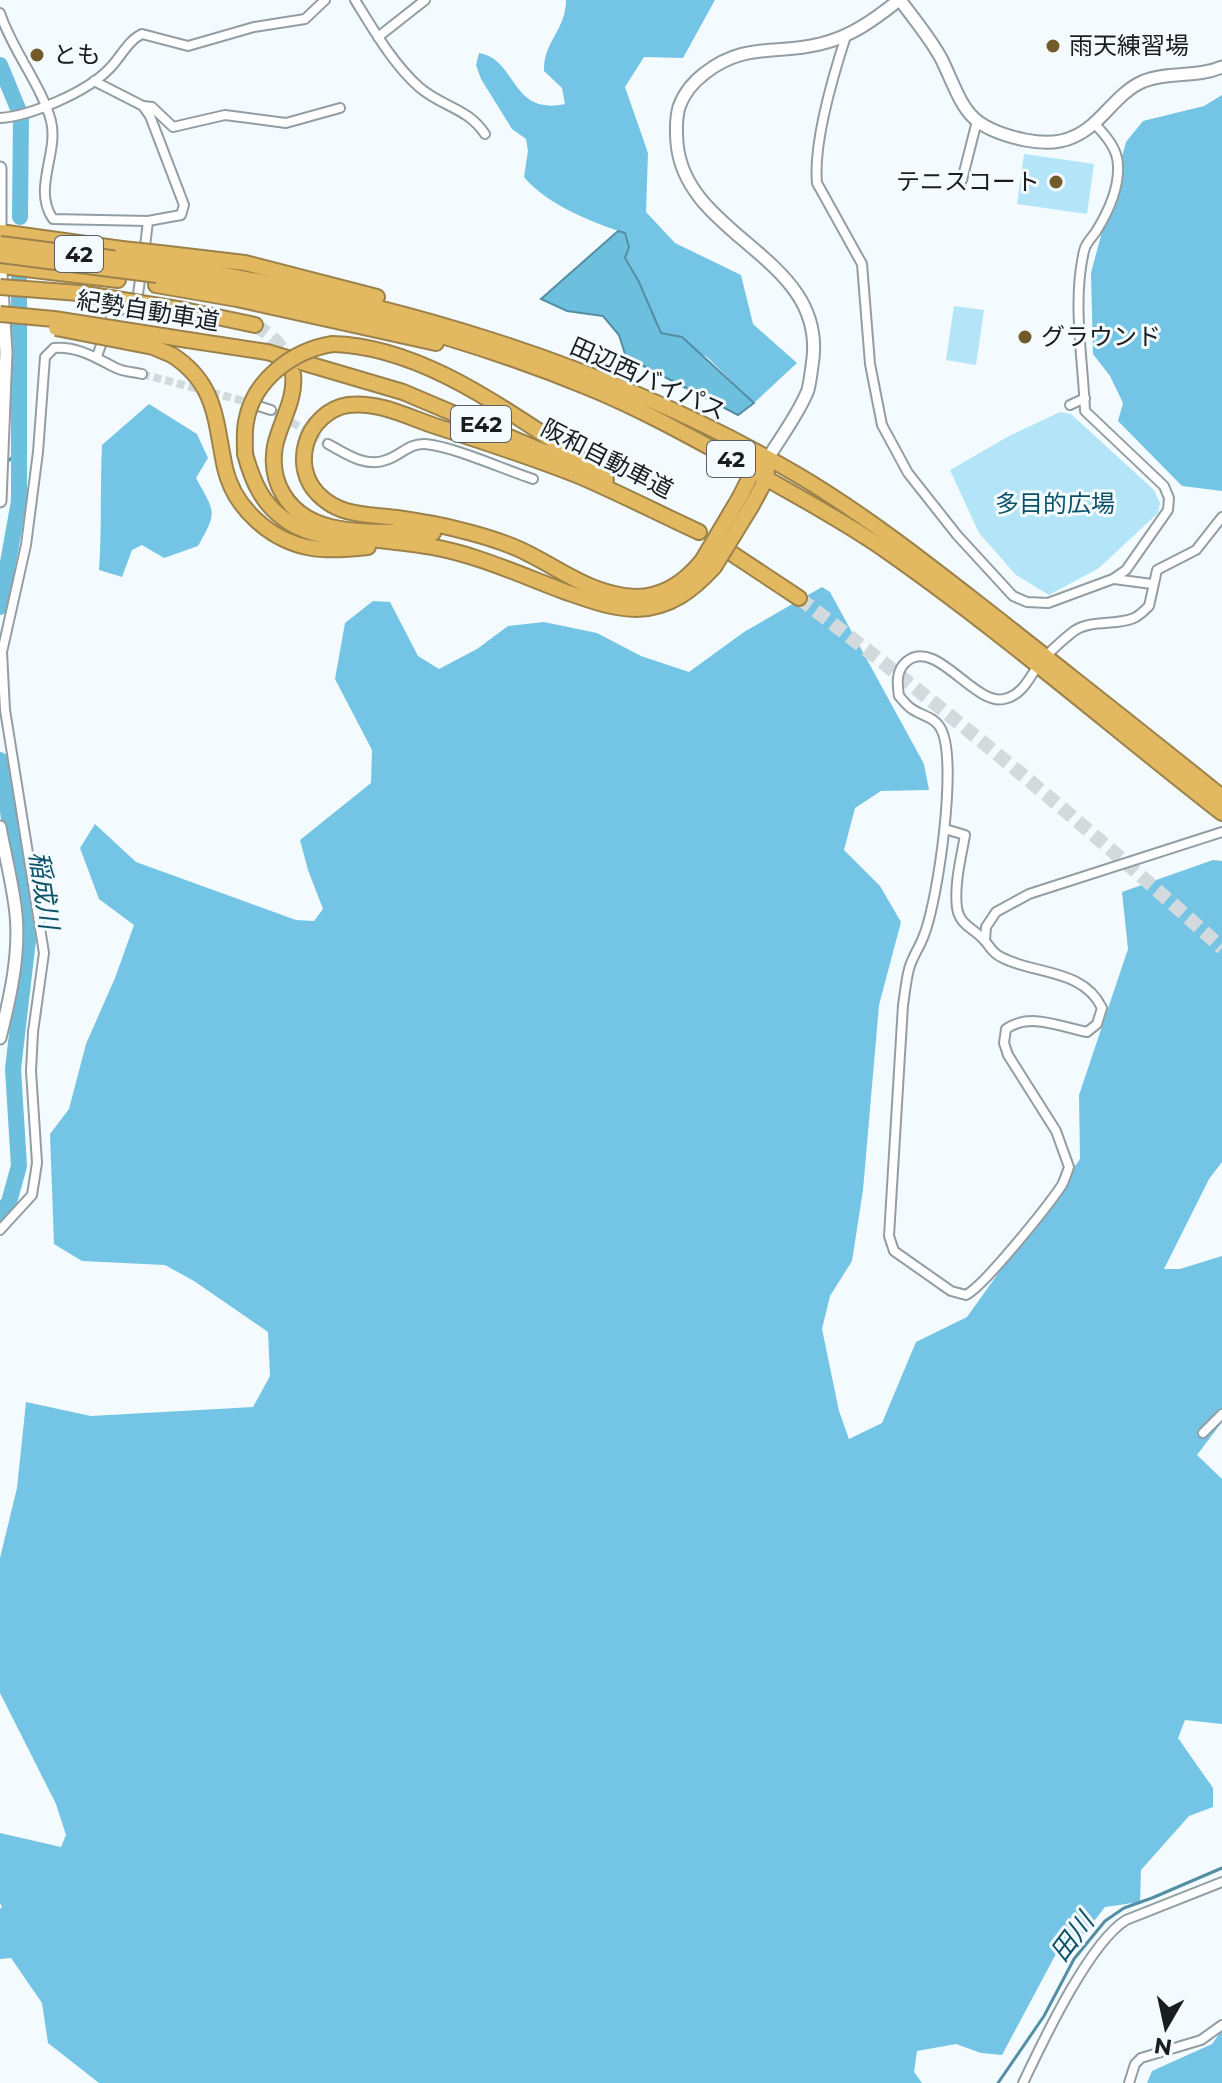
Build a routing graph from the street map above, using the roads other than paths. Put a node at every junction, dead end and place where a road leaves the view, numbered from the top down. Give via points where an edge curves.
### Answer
1 (325, 0) edge
2 (355, 0) edge
3 (425, 0) edge
4 (900, 0) edge
5 (0, 13) edge
6 (846, 36) junction
7 (378, 37) junction
8 (1222, 67) edge
9 (94, 81) junction
10 (45, 106) junction
11 (143, 106) junction
12 (340, 108) dead end
13 (0, 118) edge
14 (977, 121) junction
15 (1095, 124) junction
16 (485, 134) dead end
17 (0, 168) edge
18 (962, 180) dead end
19 (148, 221) junction
20 (0, 232) edge
21 (1, 257) edge
22 (158, 269) junction
23 (0, 287) edge
24 (0, 315) edge
25 (255, 325) tunnel mouth
26 (97, 356) junction
27 (289, 358) joint
28 (142, 374) tunnel mouth
29 (293, 374) tunnel mouth
30 (1085, 398) junction
31 (247, 402) tunnel mouth
32 (271, 410) tunnel mouth
33 (1085, 411) junction
34 (328, 444) tunnel mouth
35 (768, 458) junction
36 (0, 462) edge
37 (753, 471) junction
38 (533, 479) dead end
39 (766, 479) junction
40 (606, 480) junction
41 (0, 501) edge
42 (746, 501) junction
43 (1222, 517) edge
44 (699, 532) junction
45 (412, 545) junction
46 (708, 564) junction
47 (553, 568) junction
48 (1113, 579) junction
49 (1152, 584) junction
50 (799, 598) tunnel mouth
51 (1, 652) edge
52 (1041, 662) junction
53 (1222, 797) edge
54 (1222, 813) edge
55 (0, 827) edge
56 (945, 829) junction
57 (1222, 832) edge
58 (985, 940) junction
59 (0, 1038) edge
60 (0, 1230) edge
61 (1222, 1414) edge
62 (1203, 1433) dead end
63 (1222, 1882) edge
64 (1222, 2025) edge
65 (1023, 2083) edge
66 (1129, 2083) edge

1 - 9 street via 305,19 188,46 142,34
2 - 7 street
3 - 7 street
4 - 6 street
4 - 14 street via 941,60 959,102
5 - 10 street
6 - 35 street via 819,45 735,54 692,83 679,106 678,151 695,194 798,293 814,330 808,389
6 - 48 street via 825,117 817,183 862,264 870,364 886,433 908,473 1013,596 1048,603
7 - 16 street via 417,85 475,119
8 - 15 street via 1145,81 1116,100
9 - 10 street
9 - 11 street
10 - 13 street
10 - 19 street via 53,144 45,179 47,211 53,219
11 - 12 street via 152,107 173,127 225,115 286,123
11 - 19 street via 184,205 181,215
14 - 15 street via 1037,142 1073,138
14 - 18 street
15 - 30 street via 1116,153 1118,170 1111,203 1086,244 1082,262 1079,330
17 - 20 street
19 - 26 street via 138,294 112,315
20 - 21 street
20 - 22 highway, 42, bridge via 122,249
21 - 22 highway, 田辺西バイパス / 42, bridge
21 - 22 highway, 42 via 118,280
21 - 36 street via 6,352
22 - 35 highway, 田辺西バイパス / 42 via 260,280 419,317 605,380
22 - 37 highway, 田辺西バイパス / 42 via 237,299 522,363 622,403
23 - 25 highway, bridge via 79,293
24 - 27 highway, 紀勢自動車道 / E42, bridge
24 - 45 highway, bridge via 153,347 200,377 213,405 237,500 288,542 313,548
26 - 28 street
26 - 51 street via 64,347 45,357 26,545
27 - 40 highway, 阪和自動車道 / E42 via 420,398
29 - 47 highway via 273,465 286,500 301,515 345,529 449,535
30 - 33 street
30 - 33 street via 1070,405
31 - 32 street
33 - 48 street via 1164,486 1169,498 1168,510 1126,570
34 - 38 street via 372,462 421,444 438,446
35 - 37 highway
35 - 39 highway
35 - 52 highway, 田辺西バイパス / 42 via 860,515
36 - 41 street
37 - 39 highway, 田辺西バイパス / 42
37 - 42 highway
39 - 42 highway
39 - 52 highway, 田辺西バイパス / 42 via 878,545
40 - 44 highway, 阪和自動車道 / E42
40 - 45 highway, bridge via 589,462 488,396 395,355 333,344 280,366 260,389 246,421 245,454 262,498 274,512 311,534
42 - 46 highway, bridge
43 - 49 street via 1196,550 1157,570
44 - 47 highway via 516,452 379,407 342,407 324,416 310,433 304,456 309,483 336,508 456,529 529,554
44 - 50 highway, 阪和自動車道 / E42
45 - 46 highway via 633,609 679,598 698,584
46 - 47 highway via 679,586 640,597 604,592
48 - 49 street
49 - 52 street via 1149,606 1134,618 1075,630
51 - 60 street via 5,710 44,953 31,1071 37,1163 32,1195
52 - 53 highway, 田辺西バイパス / 42
52 - 54 highway, 田辺西バイパス / 42
52 - 56 street via 1024,687 1001,700 986,697 927,658 912,657 898,673 899,696 910,709 930,717 946,744
55 - 59 street via 17,937
56 - 58 street via 965,835 957,910 964,925
56 - 58 street via 924,936 909,969 903,1005 889,1236 894,1251 951,1291 966,1295 1029,1226 1069,1167 1056,1131 1008,1055 1006,1029 1026,1021 1087,1032 1097,1024 1102,1008 1080,984 999,957
57 - 58 street via 1020,898 996,912
61 - 62 street
63 - 65 street via 1113,1928 1092,1956
64 - 66 street via 1201,2040 1141,2058

